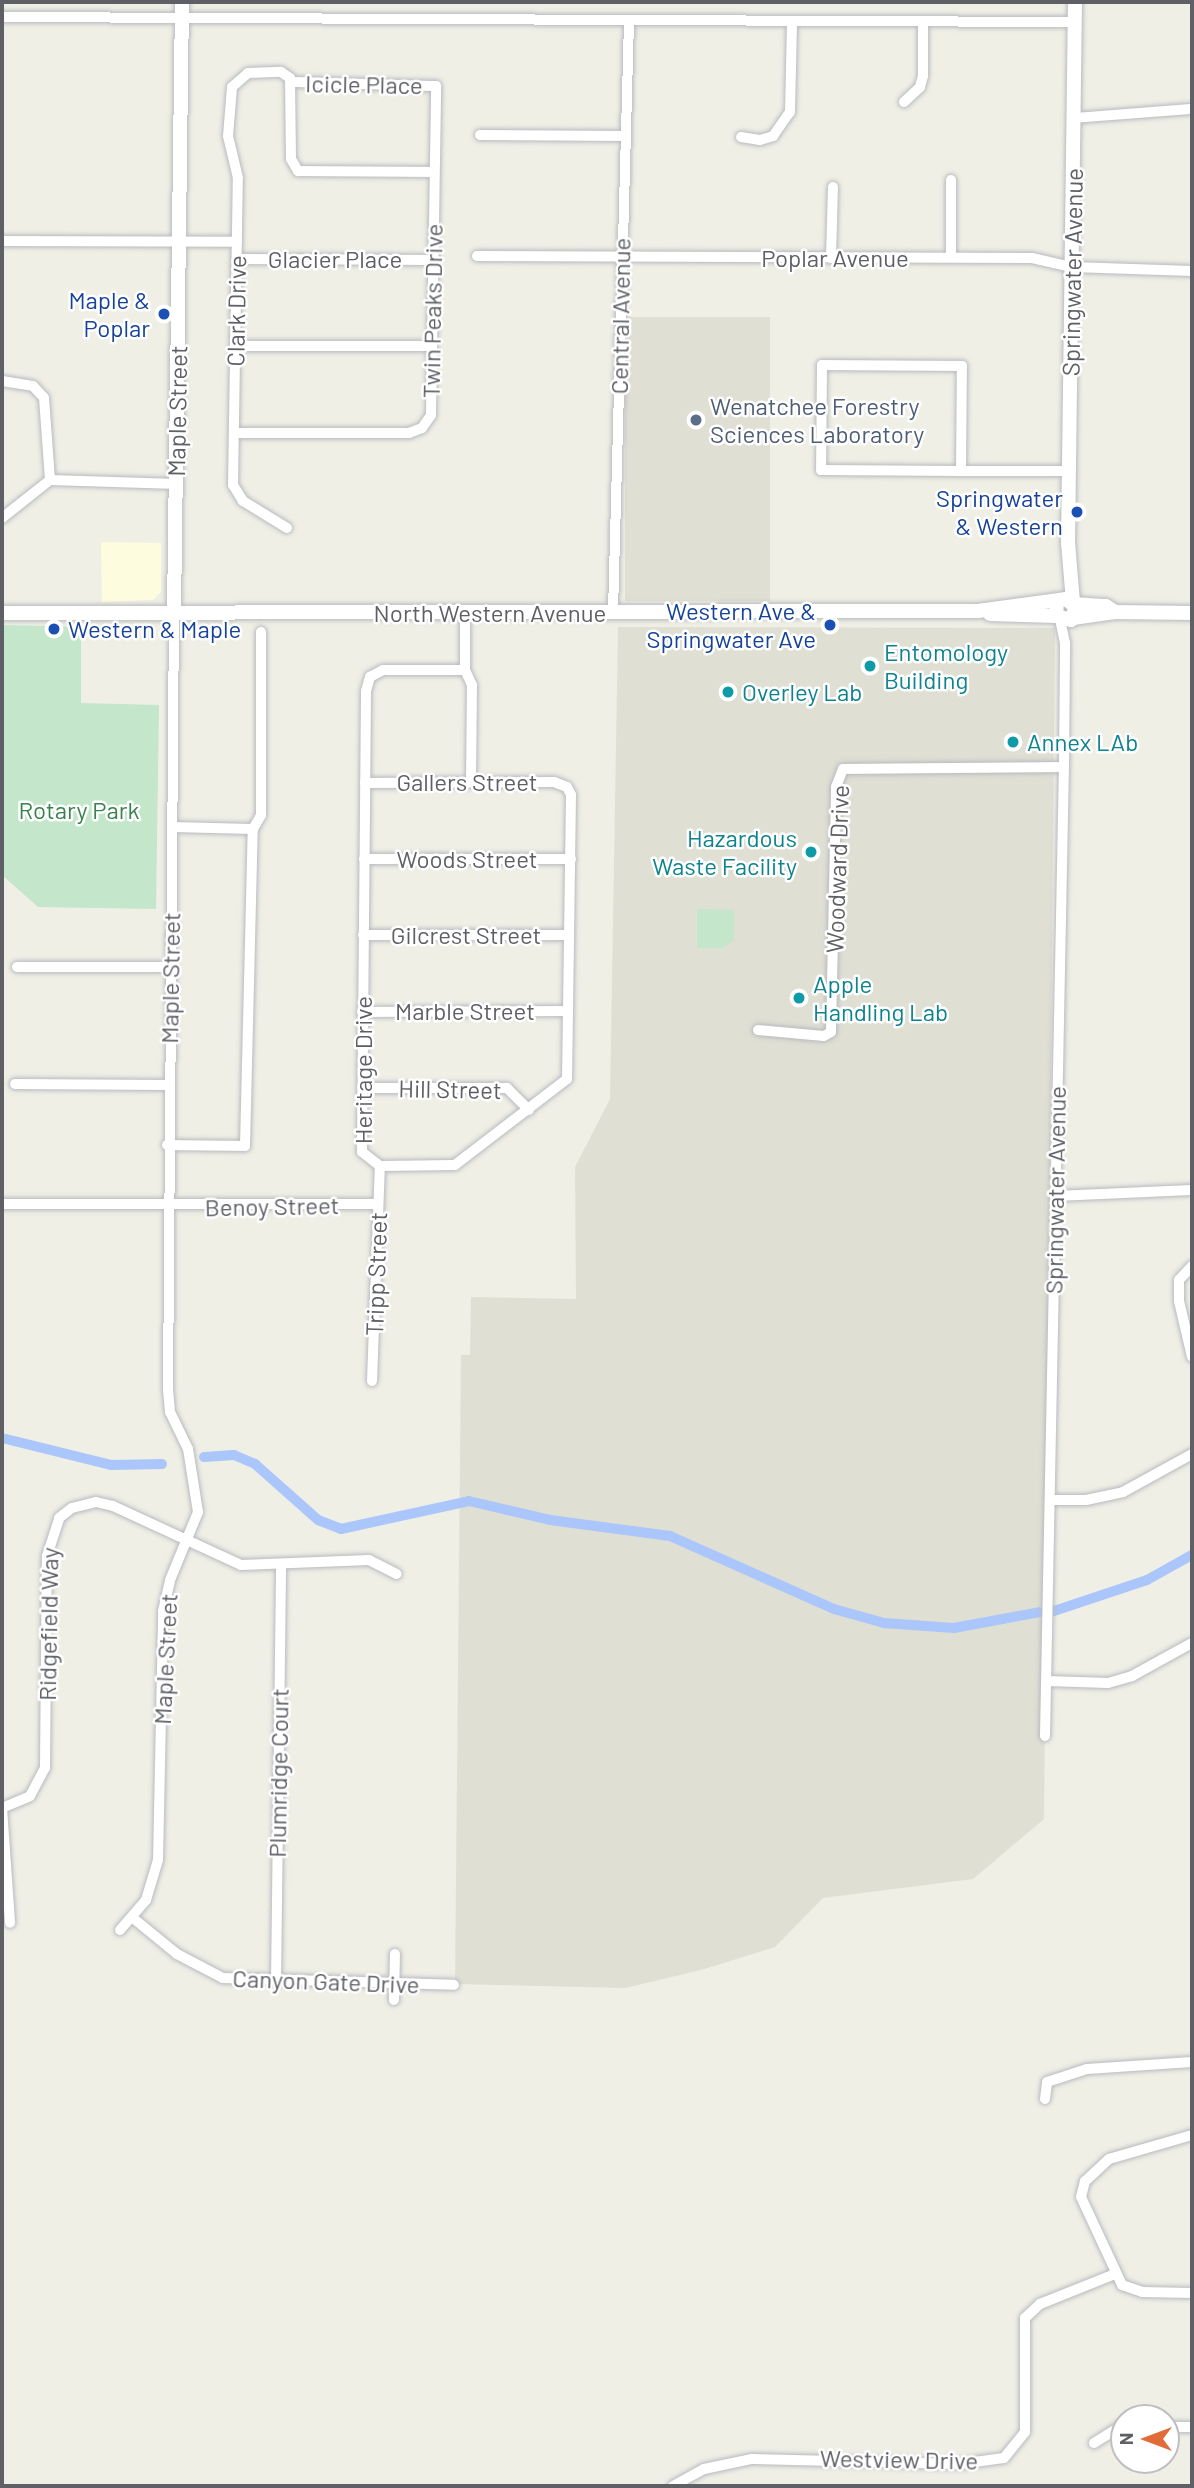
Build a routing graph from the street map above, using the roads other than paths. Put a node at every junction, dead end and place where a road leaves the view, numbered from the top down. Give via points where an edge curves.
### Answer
1 (182, 2) edge
2 (1075, 2) edge
3 (2, 17) edge
4 (182, 18) junction
5 (629, 20) junction
6 (792, 22) junction
7 (923, 22) junction
8 (1075, 22) junction
9 (245, 74) joint
10 (292, 82) junction
11 (436, 86) joint
12 (904, 102) dead end
13 (1192, 109) edge
14 (1074, 118) junction
15 (480, 135) dead end
16 (626, 136) junction
17 (741, 138) dead end
18 (434, 172) junction
19 (951, 180) dead end
20 (833, 187) dead end
21 (179, 241) junction
22 (2, 242) edge
23 (237, 242) junction
24 (477, 256) dead end
25 (951, 257) junction
26 (237, 258) junction
27 (831, 258) junction
28 (621, 259) junction
29 (433, 260) junction
30 (1072, 267) junction
31 (1192, 271) edge
32 (235, 346) junction
33 (432, 346) junction
34 (2, 381) edge
35 (234, 433) junction
36 (961, 471) junction
37 (1069, 471) junction
38 (50, 480) junction
39 (177, 484) junction
40 (2, 518) edge
41 (287, 528) dead end
42 (1065, 611) junction
43 (174, 612) junction
44 (613, 612) junction
45 (2, 613) edge
46 (464, 613) junction
47 (1192, 613) edge
48 (261, 632) dead end
49 (465, 670) junction
50 (1064, 767) junction
51 (471, 782) junction
52 (365, 783) junction
53 (567, 787) joint
54 (172, 827) junction
55 (253, 830) junction
56 (364, 859) junction
57 (571, 859) junction
58 (363, 935) junction
59 (569, 935) junction
60 (17, 967) dead end
61 (170, 967) junction
62 (568, 1011) junction
63 (362, 1012) junction
64 (758, 1030) dead end
65 (15, 1084) dead end
66 (168, 1085) junction
67 (362, 1088) junction
68 (529, 1110) junction
69 (167, 1145) junction
70 (380, 1166) junction
71 (1192, 1190) edge
72 (1055, 1196) junction
73 (167, 1204) junction
74 (378, 1204) junction
75 (2, 1205) edge
76 (1192, 1266) edge
77 (1192, 1356) edge
78 (372, 1381) dead end
79 (1192, 1454) edge
80 (1051, 1500) junction
81 (188, 1542) junction
82 (281, 1565) junction
83 (397, 1574) dead end
84 (1192, 1643) edge
85 (1047, 1681) junction
86 (1045, 1736) dead end
87 (2, 1808) edge
88 (133, 1918) junction
89 (10, 1923) dead end
90 (120, 1930) dead end
91 (395, 1954) dead end
92 (276, 1982) junction
93 (394, 1984) junction
94 (454, 1985) dead end
95 (394, 2000) dead end
96 (1192, 2062) edge
97 (1045, 2099) dead end
98 (1192, 2135) edge
99 (1115, 2274) junction
100 (1192, 2293) edge
101 (1110, 2433) edge
102 (1094, 2443) dead end
103 (673, 2486) edge

1 - 4 street, Maple Street
2 - 8 street, Springwater Avenue
3 - 4 street
4 - 5 street
4 - 21 street, Maple Street
5 - 6 street
5 - 16 street, Central Avenue
6 - 7 street
6 - 17 street via 790,112 773,136
7 - 8 street
7 - 12 street via 923,76 920,87
8 - 14 street, Springwater Avenue
9 - 10 street, Icicle Place via 281,72
9 - 23 street, Clark Drive via 234,83 229,100 229,144 238,178
10 - 11 street, Icicle Place
10 - 18 street via 291,159 298,171
11 - 18 street, Twin Peaks Drive
13 - 14 street
14 - 30 street, Springwater Avenue
15 - 16 street
16 - 28 street, Central Avenue
18 - 29 street, Twin Peaks Drive
19 - 25 street
20 - 27 street
21 - 22 street
21 - 23 street, Glacier Place
21 - 39 street, Maple Street
23 - 26 street, Clark Drive
24 - 28 street, Poplar Avenue
25 - 27 street, Poplar Avenue
25 - 30 street, Poplar Avenue via 1032,257
26 - 29 street, Glacier Place
26 - 32 street, Clark Drive
27 - 28 street, Poplar Avenue
28 - 44 street, Central Avenue
29 - 33 street, Twin Peaks Drive
30 - 31 street, Poplar Avenue
30 - 37 street, Springwater Avenue
32 - 33 street
32 - 35 street, Clark Drive
33 - 35 street, Twin Peaks Drive via 432,415 416,431
34 - 38 street via 33,386 44,398
35 - 41 street, Clark Drive via 233,485 238,496
36 - 36 street via 821,470 822,365 962,366
36 - 37 street
37 - 42 street, Springwater Avenue
38 - 39 street
38 - 40 street
39 - 43 street, Maple Street
42 - 44 street, North Western Avenue
42 - 47 street, North Western Avenue
42 - 50 street, Springwater Avenue
43 - 45 street, North Western Avenue
43 - 46 street, North Western Avenue
43 - 54 street, Maple Street
44 - 46 street, North Western Avenue
46 - 49 street
48 - 55 street via 261,815
49 - 51 street via 471,685
49 - 52 street, Heritage Drive via 383,670 370,677
50 - 64 street, Woodward Drive via 843,769 836,787 831,1032 824,1036
50 - 72 street, Springwater Avenue
51 - 52 street, Gallers Street
51 - 53 street, Gallers Street via 554,782
52 - 56 street, Heritage Drive
53 - 57 street, Heritage Drive
54 - 55 street
54 - 61 street, Maple Street
55 - 69 street via 245,1146
56 - 57 street, Woods Street
56 - 58 street, Heritage Drive
57 - 59 street, Heritage Drive
58 - 59 street, Gilcrest Street
58 - 63 street, Heritage Drive
59 - 62 street, Heritage Drive
60 - 61 street
61 - 66 street, Maple Street
62 - 63 street, Marble Street
62 - 68 street, Heritage Drive via 566,1079
63 - 67 street, Heritage Drive
65 - 66 street
66 - 69 street, Maple Street
67 - 68 street, Hill Street via 506,1088
67 - 70 street, Heritage Drive via 362,1152
68 - 70 street, Heritage Drive via 455,1165
69 - 73 street, Maple Street
70 - 74 street, Tripp Street
71 - 72 street
72 - 80 street, Springwater Avenue
73 - 74 street, Benoy Street via 180,1208
73 - 75 street, Benoy Street
73 - 81 street, Maple Street via 170,1412 188,1450 198,1512
74 - 78 street, Tripp Street
76 - 77 street via 1179,1280 1179,1301
79 - 80 street via 1114,1494
80 - 85 street, Springwater Avenue
81 - 82 street, Ridgefield Way via 227,1562
81 - 87 street, Ridgefield Way via 96,1502 72,1508 59,1518 47,1556 45,1768 30,1796
81 - 88 street, Maple Street via 170,1580 163,1611 158,1860 146,1900
82 - 83 street, Ridgefield Way via 369,1560
82 - 92 street, Plumridge Court
84 - 85 street via 1132,1676 1108,1683
85 - 86 street, Springwater Avenue
87 - 89 street
88 - 90 street, Maple Street
88 - 92 street, Canyon Gate Drive via 177,1954 212,1974
91 - 93 street
92 - 93 street, Canyon Gate Drive
93 - 94 street, Canyon Gate Drive
93 - 95 street
96 - 97 street via 1087,2069 1047,2082
98 - 99 street via 1120,2153 1096,2167 1085,2181 1082,2205 1103,2237
99 - 100 street via 1132,2291
99 - 103 street, Westview Drive via 1040,2304 1025,2318 1025,2432 1004,2458 960,2464 752,2459 704,2469
101 - 102 street

